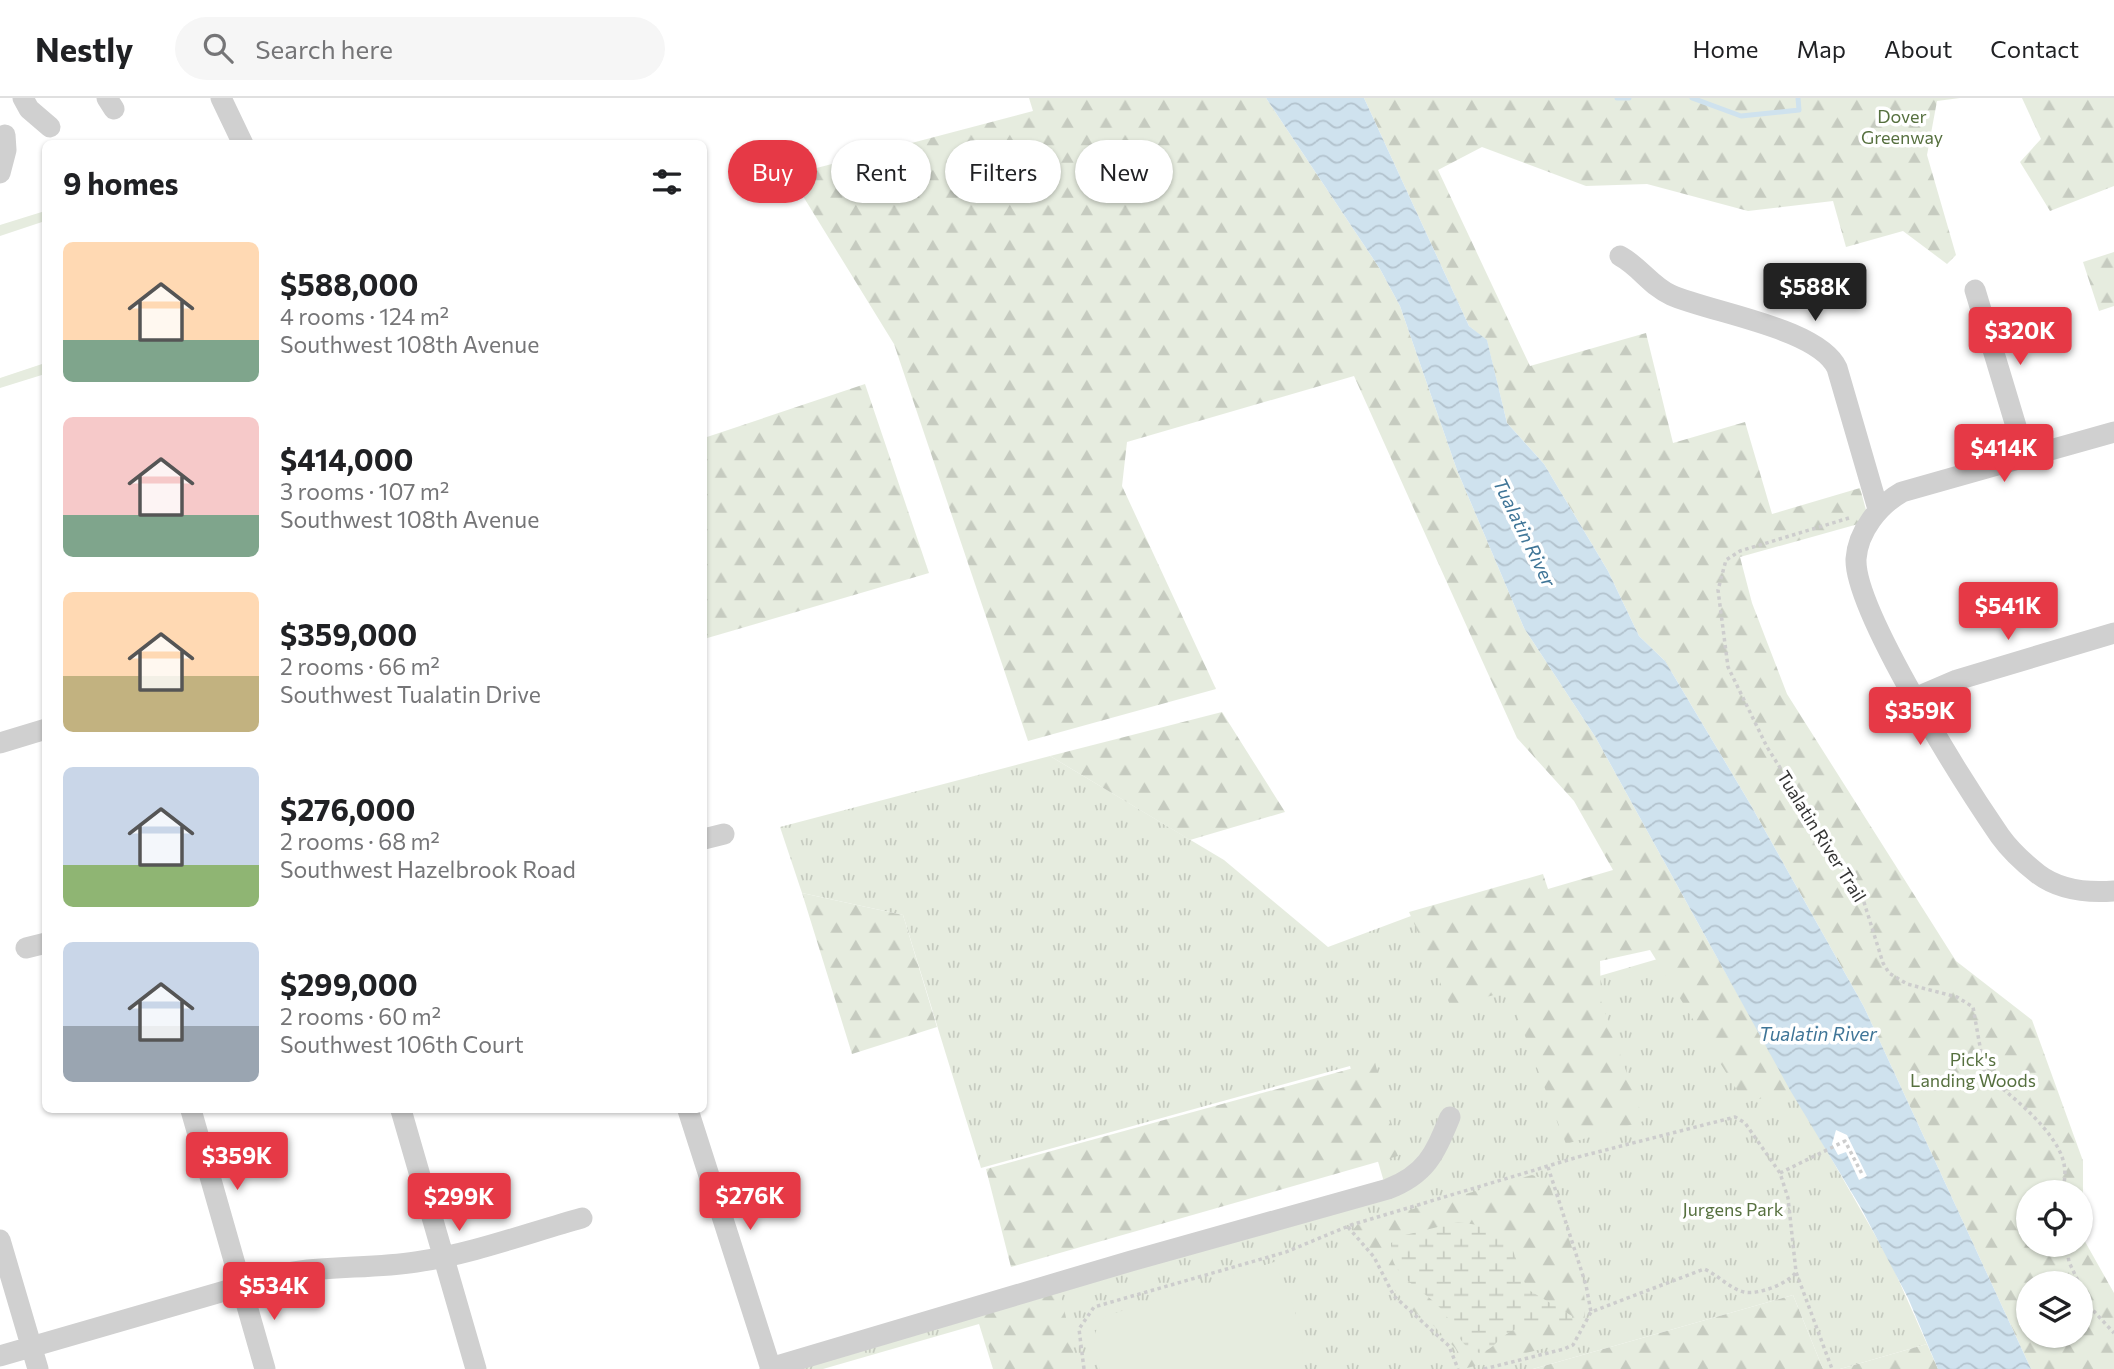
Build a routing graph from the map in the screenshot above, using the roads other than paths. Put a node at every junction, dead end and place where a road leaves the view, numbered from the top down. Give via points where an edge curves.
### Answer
1 (23, 98) edge
2 (220, 98) edge
3 (50, 127) dead end
4 (5, 135) dead end
5 (241, 140) edge
6 (0, 173) edge
7 (1620, 256) dead end
8 (1975, 290) dead end
9 (2114, 432) edge
10 (2025, 456) junction
11 (1878, 509) junction
12 (2114, 633) edge
13 (1915, 698) junction
14 (42, 730) edge
15 (0, 743) edge
16 (2114, 891) edge
17 (192, 1113) edge
18 (402, 1113) edge
19 (689, 1113) edge
20 (1450, 1117) dead end
21 (582, 1218) dead end
22 (0, 1240) edge
23 (443, 1257) junction
24 (242, 1286) junction
25 (32, 1347) junction
26 (0, 1356) edge
27 (38, 1369) edge
28 (265, 1369) edge
29 (476, 1369) edge
30 (771, 1369) edge

1 - 3 street
2 - 5 street
4 - 6 street
7 - 11 street via 1667,293 1758,322 1825,351 1840,377
8 - 10 street
9 - 10 street
10 - 11 street via 1902,492
11 - 13 street via 1856,558 1858,586
12 - 13 street via 1957,680
13 - 16 street via 2001,837 2018,856 2040,875 2066,887
14 - 15 street
17 - 24 street
18 - 23 street
19 - 30 street
20 - 30 street via 1428,1164 1408,1182
21 - 23 street
22 - 25 street
23 - 24 street via 376,1268 306,1269 265,1276
23 - 29 street
24 - 25 street
24 - 28 street
25 - 26 street
25 - 27 street

